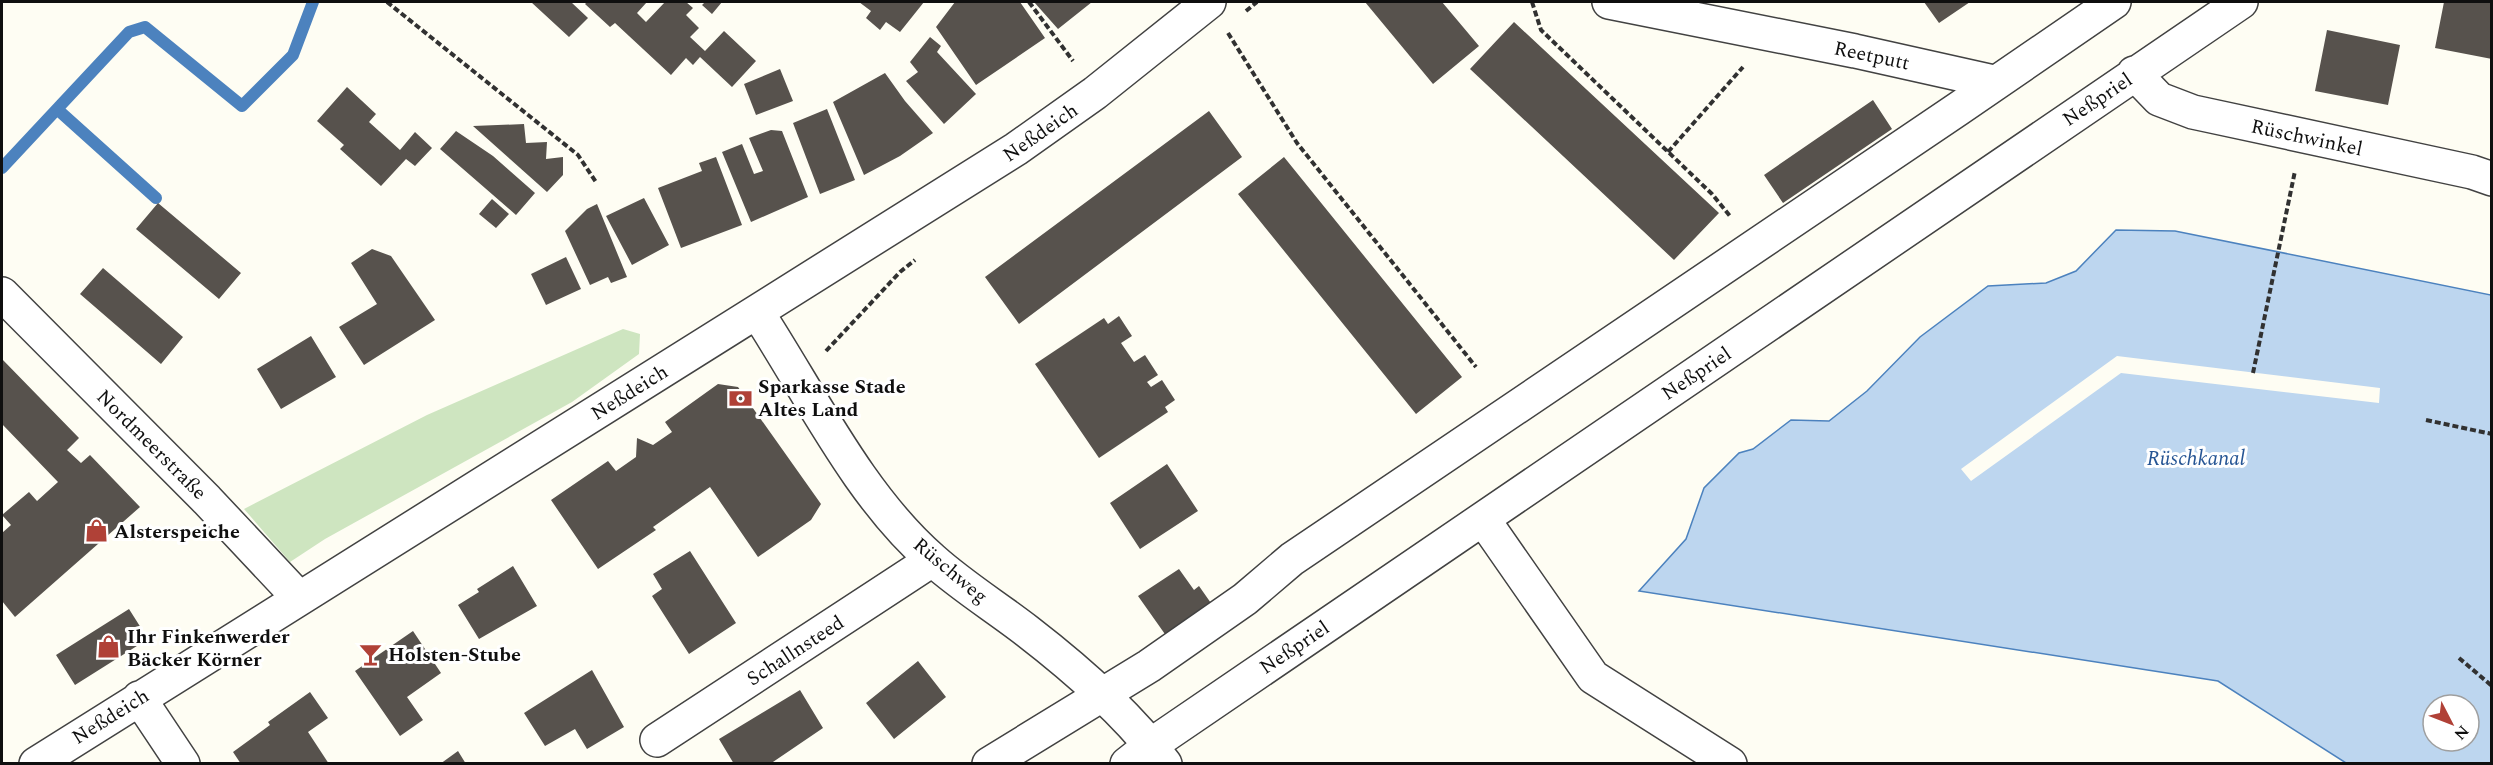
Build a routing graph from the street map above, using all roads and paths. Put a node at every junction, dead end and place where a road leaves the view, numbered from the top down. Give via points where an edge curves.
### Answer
1 (387, 2) edge
2 (1029, 2) edge
3 (1209, 2) edge
4 (1532, 2) edge
5 (1609, 2) edge
6 (2114, 2) edge
7 (2241, 2) edge
8 (1772, 35) junction
9 (1061, 44) dead end
10 (2134, 73) junction
11 (1994, 82) junction
12 (1668, 152) junction
13 (2492, 179) edge
14 (596, 182) dead end
15 (2292, 187) dead end
16 (1731, 216) dead end
17 (2, 294) edge
18 (757, 312) junction
19 (1476, 367) dead end
20 (2253, 373) dead end
21 (2426, 420) dead end
22 (2492, 434) edge
23 (1483, 519) junction
24 (932, 560) junction
25 (299, 598) junction
26 (2459, 658) dead end
27 (2492, 686) edge
28 (1099, 694) junction
29 (139, 698) junction
30 (657, 740) dead end
31 (1147, 757) edge
32 (36, 764) edge
33 (183, 764) edge
34 (989, 764) edge
35 (1730, 764) edge

1 - 14 path via 578,155
2 - 9 path
3 - 18 street, Neßdeich via 1016,150
3 - 19 path via 1297,143
4 - 12 path via 1541,30
5 - 8 street, Reetputt
6 - 11 street
7 - 10 street, Neßpriel
8 - 11 street, Reetputt
8 - 12 path
10 - 13 street, Rüschwinkel via 2159,99 2193,112
10 - 23 street, Neßpriel
11 - 28 street via 1292,559 1245,599 1149,666
12 - 16 path
15 - 20 path
17 - 25 street, Nordmeerstraße
18 - 24 street, Rüschweg via 865,483
18 - 25 street, Neßdeich
21 - 22 path
23 - 31 street, Neßpriel
23 - 35 street via 1593,677
24 - 28 street, Rüschweg via 1029,632
24 - 30 street, Schallnsteed
25 - 29 street, Neßdeich
26 - 27 path
28 - 31 street, Rüschweg via 1122,714
28 - 34 street
29 - 32 street, Neßdeich
29 - 33 street

